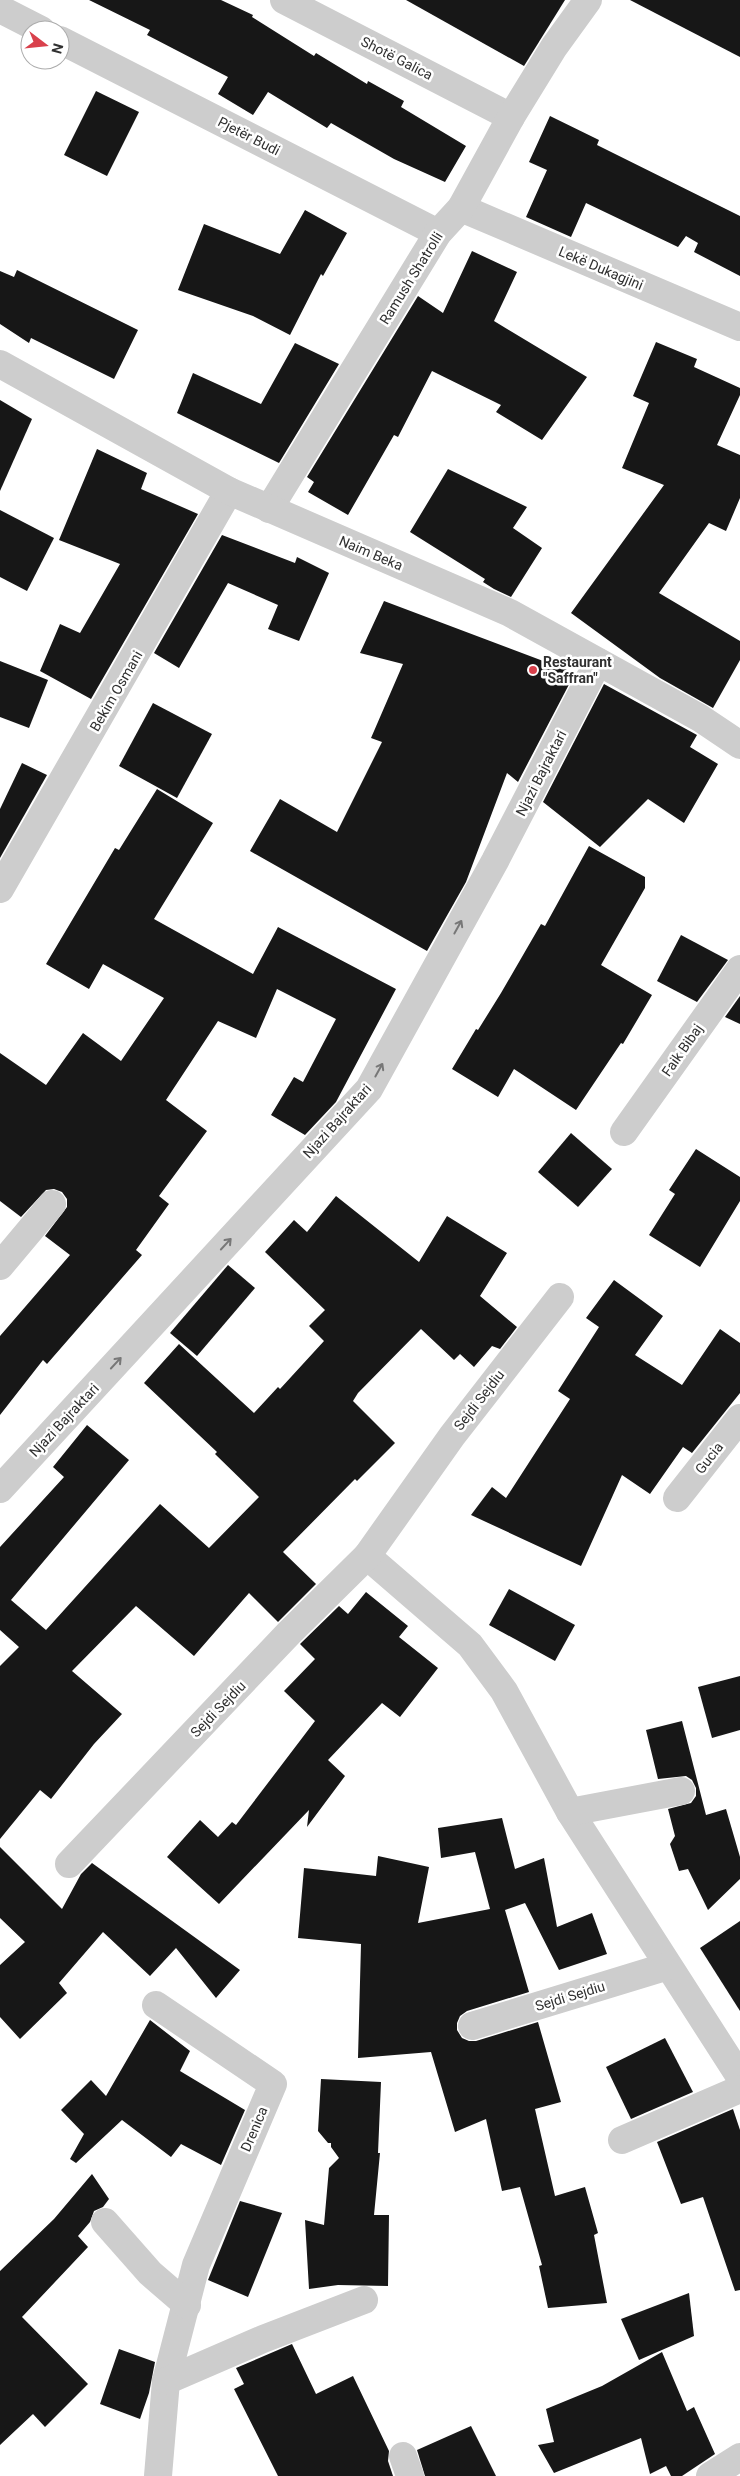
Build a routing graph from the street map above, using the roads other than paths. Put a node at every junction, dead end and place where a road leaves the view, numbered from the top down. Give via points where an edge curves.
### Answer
1 (284, 0) edge
2 (588, 0) edge
3 (0, 9) edge
4 (21, 20) edge
5 (70, 45) edge
6 (511, 116) junction
7 (461, 208) junction
8 (438, 233) junction
9 (740, 327) edge
10 (0, 364) edge
11 (230, 491) junction
12 (269, 508) junction
13 (598, 662) junction
14 (740, 745) edge
15 (0, 888) edge
16 (740, 969) edge
17 (624, 1132) dead end
18 (52, 1204) dead end
19 (0, 1266) edge
20 (560, 1297) dead end
21 (740, 1418) edge
22 (0, 1489) edge
23 (677, 1498) dead end
24 (367, 1556) junction
25 (681, 1791) dead end
26 (570, 1812) junction
27 (69, 1864) dead end
28 (668, 1966) junction
29 (156, 2006) dead end
30 (472, 2026) dead end
31 (740, 2077) edge
32 (740, 2089) edge
33 (622, 2140) dead end
34 (105, 2222) dead end
35 (364, 2300) dead end
36 (187, 2305) junction
37 (166, 2381) junction
38 (740, 2457) edge
39 (158, 2476) edge
40 (710, 2476) edge

1 - 6 street, Shotë Galica
2 - 6 street, Ramush Shatrolli
3 - 4 street
5 - 8 street, Pjetër Budi
6 - 7 street, Ramush Shatrolli
7 - 8 street, Ramush Shatrolli
7 - 9 street, Lekë Dukagjini
8 - 12 street, Ramush Shatrolli
10 - 11 street, Naim Beka
11 - 12 street, Naim Beka
11 - 15 street, Bekim Osmani
12 - 13 street, Naim Beka via 510,613
13 - 14 street, Naim Beka via 700,718
22 -> 13 street, Njazi Bajraktari via 369,1088 495,861
16 - 17 street, Faik Bibaj
18 - 19 street
20 - 24 street, Sejdi Sejdiu via 452,1436
21 - 23 street, Gucia
24 - 26 street via 470,1645 504,1691
24 - 27 street, Sejdi Sejdiu via 289,1633
25 - 26 street
26 - 28 street
28 - 30 street, Sejdi Sejdiu
28 - 31 street
29 - 36 street, Drenica via 273,2084 196,2265
32 - 33 street
34 - 36 street via 150,2273
35 - 37 street
36 - 37 street, Drenica
37 - 39 street, Drenica
38 - 40 street

